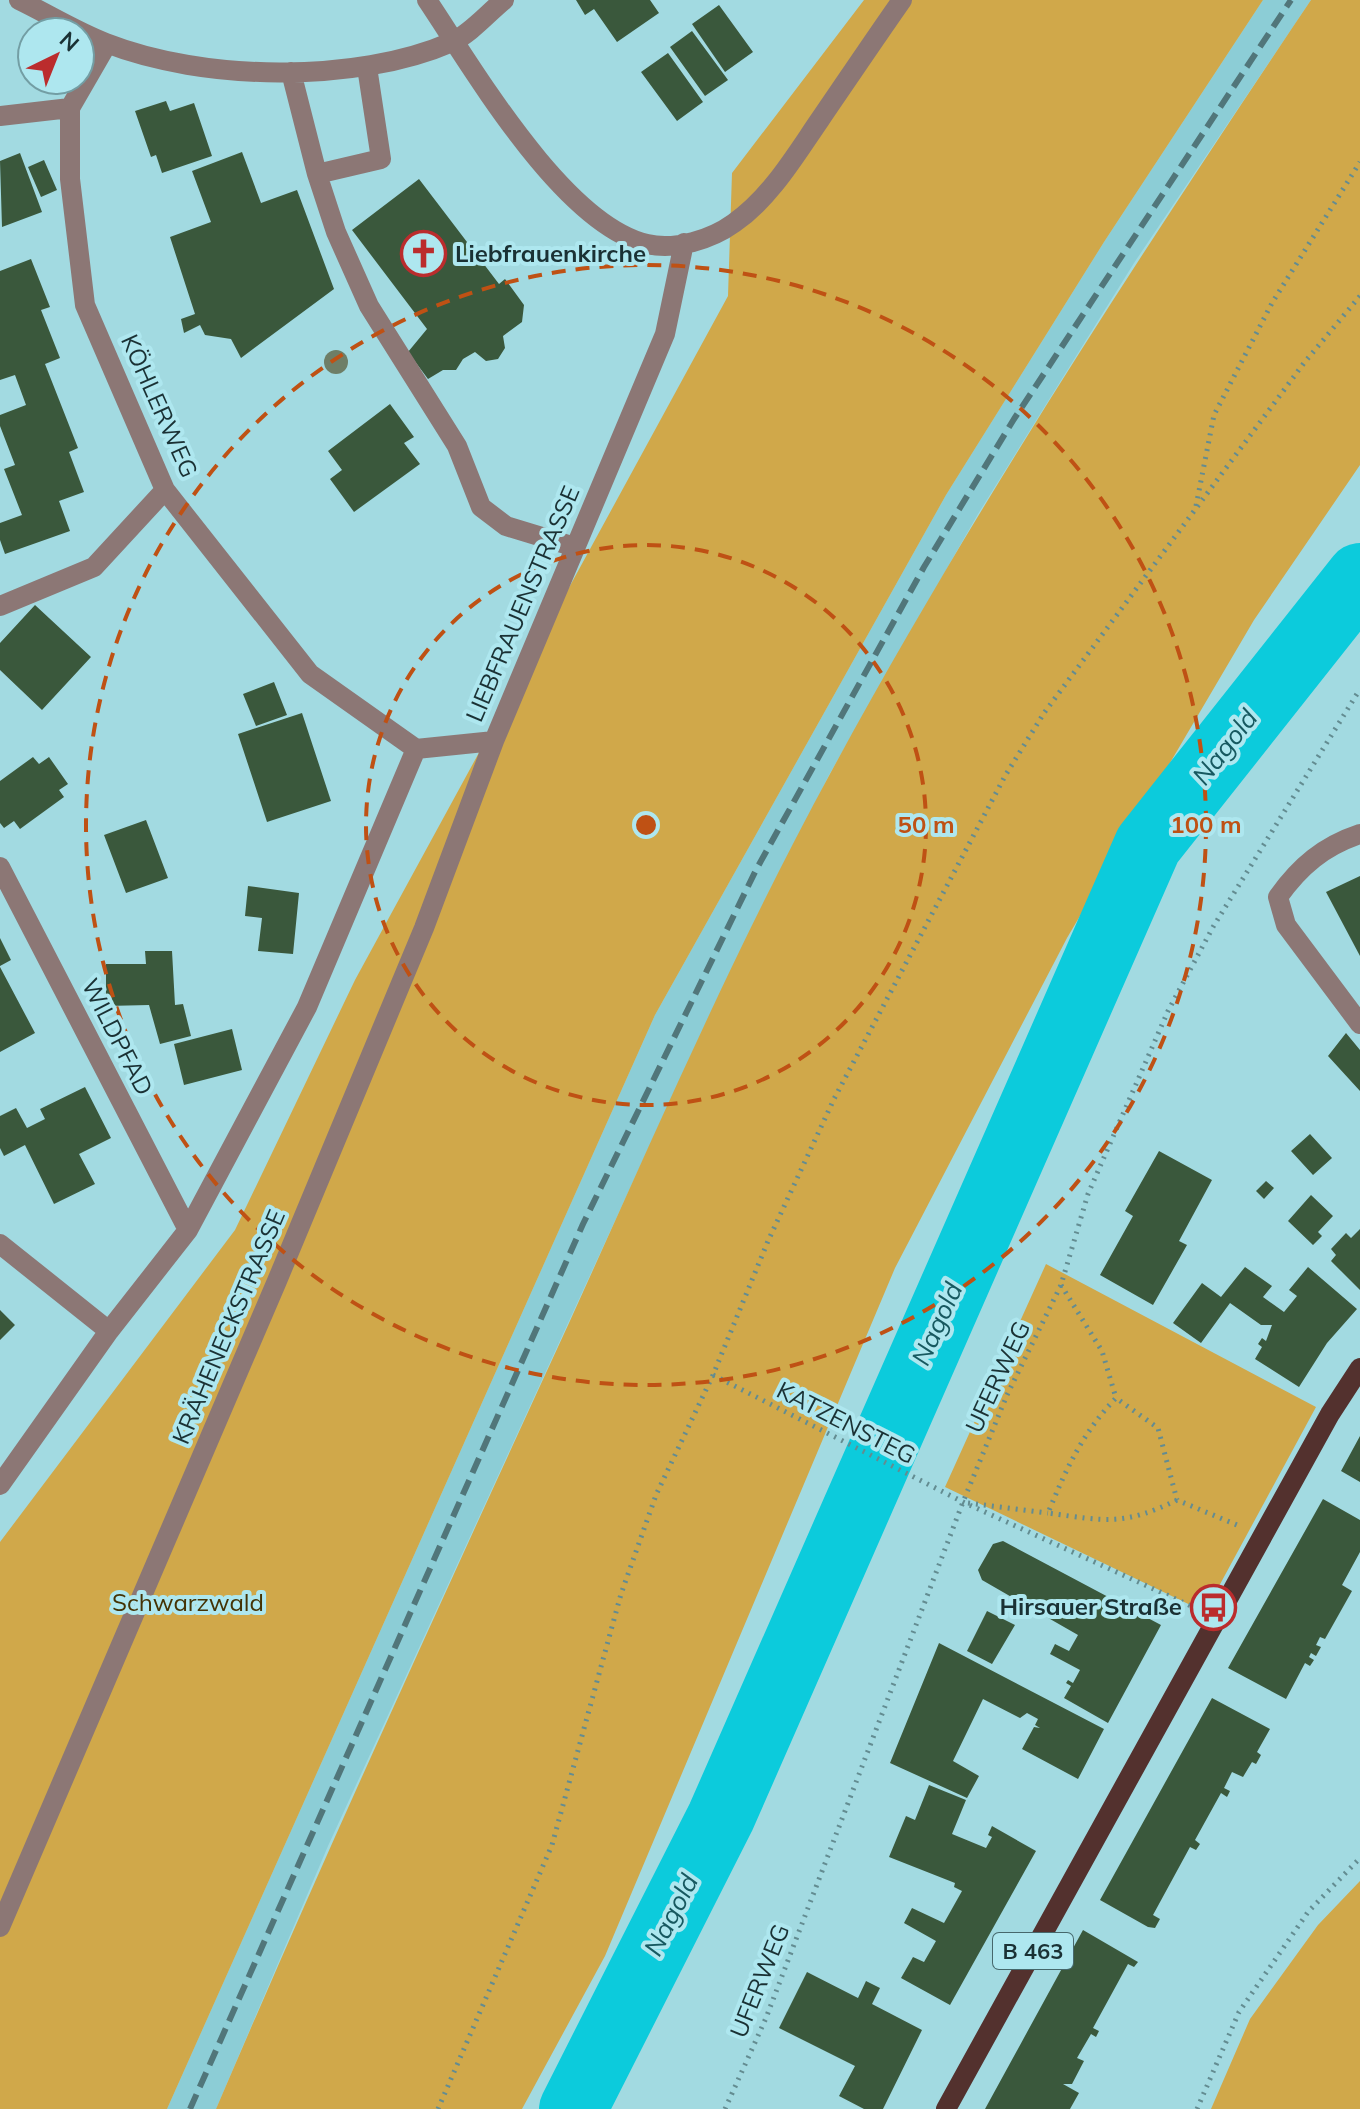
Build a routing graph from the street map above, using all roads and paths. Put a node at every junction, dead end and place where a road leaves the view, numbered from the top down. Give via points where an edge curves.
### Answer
1 (19, 0) edge
2 (427, 0) edge
3 (504, 0) edge
4 (902, 0) edge
5 (454, 41) junction
6 (107, 44) junction
7 (367, 67) junction
8 (291, 72) junction
9 (70, 108) junction
10 (0, 116) edge
11 (1360, 162) edge
12 (317, 174) junction
13 (684, 243) junction
14 (1360, 296) edge
15 (165, 490) junction
16 (1195, 511) junction
17 (575, 547) junction
18 (0, 606) edge
19 (1360, 689) edge
20 (494, 741) junction
21 (416, 749) junction
22 (1360, 834) edge
23 (0, 867) edge
24 (1360, 1024) edge
25 (188, 1230) junction
26 (0, 1244) edge
27 (1061, 1285) junction
28 (109, 1331) junction
29 (1360, 1368) edge
30 (713, 1375) junction
31 (1116, 1398) junction
32 (0, 1485) edge
33 (1177, 1500) junction
34 (963, 1502) junction
35 (1048, 1513) junction
36 (1264, 1536) junction
37 (1219, 1619) junction
38 (1360, 1858) edge
39 (0, 1927) edge
40 (438, 2109) edge
41 (725, 2109) edge
42 (946, 2109) edge
43 (1197, 2109) edge

1 - 6 street
2 - 5 street
3 - 5 street
4 - 13 street via 762,198 735,223 708,238
5 - 7 street
5 - 13 street via 537,158 575,198 611,229 649,245
6 - 8 street via 175,60
6 - 9 street
7 - 8 street
7 - 12 street via 381,159
8 - 12 street
9 - 10 street
9 - 15 street, KÖHLERWEG via 70,179 85,305
11 - 16 path via 1272,303 1214,415
12 - 17 street via 369,306 457,446 481,507 506,526
13 - 17 street, LIEBFRAUENSTRASSE via 665,334
14 - 16 path
15 - 18 street via 94,567
15 - 21 street, KÖHLERWEG via 310,674
16 - 30 path via 1068,677 1005,776 834,1099
17 - 20 street, LIEBFRAUENSTRASSE
19 - 27 path, UFERWEG via 1213,927 1168,1011 1088,1194
20 - 21 street, LIEBFRAUENSTRASSE
20 - 39 street, KRÄHENECKSTRASSE via 424,928 277,1281
21 - 25 street via 307,1007
22 - 24 street via 1335,843 1296,871 1278,897 1286,925
23 - 25 street, WILDPFAD
25 - 28 street
26 - 28 street
27 - 31 path via 1102,1351
27 - 34 path, UFERWEG
28 - 32 street
29 - 36 main road, B 463
30 - 34 path, KATZENSTEG
30 - 40 path via 656,1495 621,1594 552,1845
31 - 33 path via 1158,1428
31 - 35 path via 1091,1424
33 - 35 path via 1139,1519
33 - 36 path
34 - 35 path
34 - 37 path, KATZENSTEG
34 - 41 path, UFERWEG via 766,2018
36 - 37 main road, B 463
37 - 42 main road, B 463
38 - 43 path via 1308,1912 1239,2012

